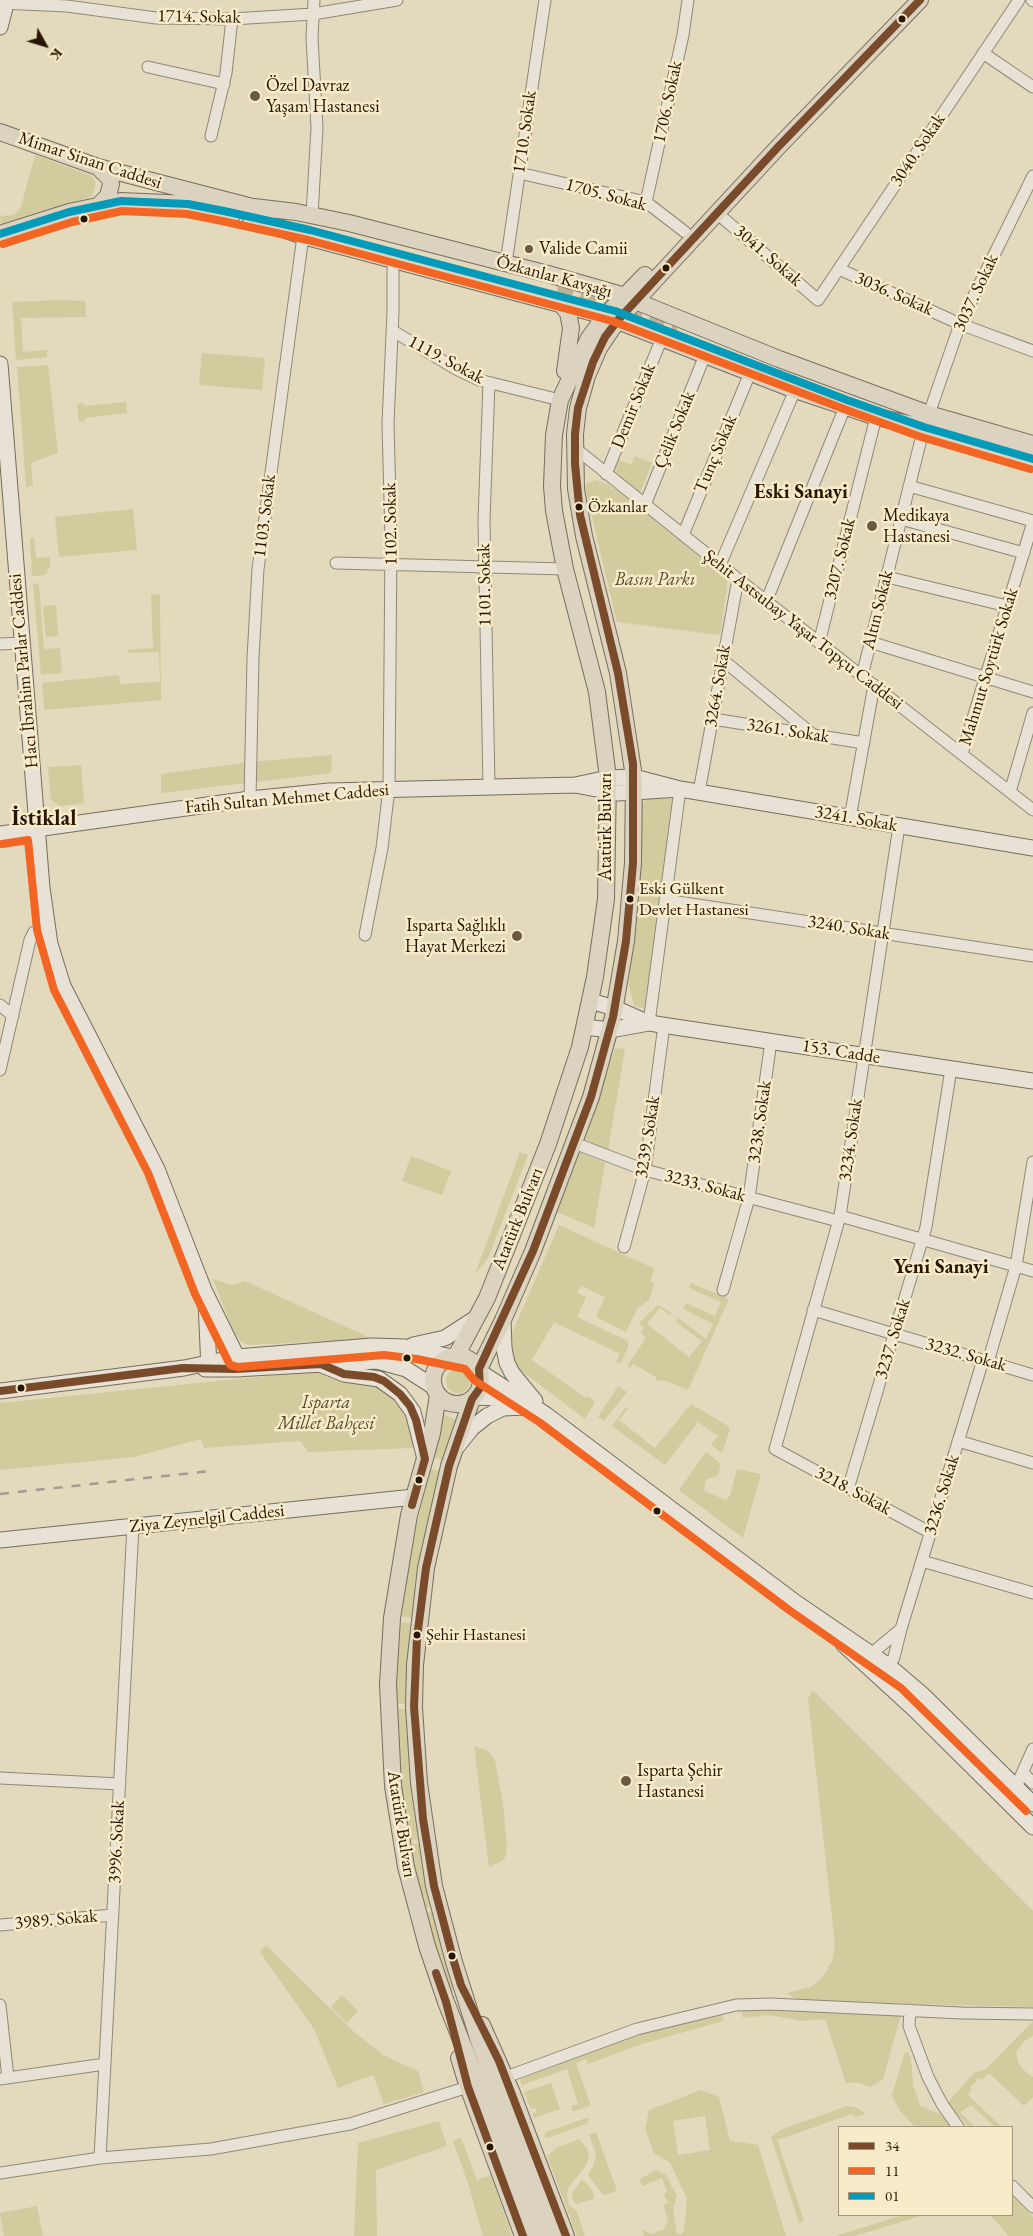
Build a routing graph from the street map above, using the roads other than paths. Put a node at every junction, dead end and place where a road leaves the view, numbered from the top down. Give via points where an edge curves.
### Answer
1 (314, 0) edge
2 (397, 0) edge
3 (545, 0) edge
4 (688, 0) edge
5 (906, 0) edge
6 (920, 0) edge
7 (1019, 0) edge
8 (5, 2) edge
9 (313, 14) junction
10 (232, 19) junction
11 (0, 27) edge
12 (983, 53) junction
13 (148, 67) dead end
14 (224, 84) junction
15 (1033, 87) edge
16 (0, 132) edge
17 (211, 136) dead end
18 (519, 173) junction
19 (1033, 176) edge
20 (116, 179) junction
21 (148, 181) junction
22 (144, 201) junction
23 (646, 202) junction
24 (99, 204) junction
25 (253, 212) junction
26 (717, 213) junction
27 (312, 215) junction
28 (685, 232) junction
29 (0, 234) edge
30 (303, 236) junction
31 (392, 260) junction
32 (506, 263) junction
33 (838, 269) junction
34 (559, 294) junction
35 (629, 299) junction
36 (818, 300) joint
37 (611, 318) junction
38 (960, 324) junction
39 (392, 331) junction
40 (672, 332) junction
41 (1033, 351) edge
42 (705, 355) junction
43 (0, 364) edge
44 (750, 373) junction
45 (1, 383) edge
46 (489, 383) junction
47 (795, 390) junction
48 (560, 400) junction
49 (845, 408) junction
50 (876, 417) junction
51 (926, 421) junction
52 (1033, 444) edge
53 (575, 448) junction
54 (1033, 459) edge
55 (606, 474) junction
56 (909, 486) junction
57 (645, 505) junction
58 (901, 519) junction
59 (1033, 522) edge
60 (683, 535) junction
61 (1024, 553) junction
62 (336, 564) dead end
63 (391, 565) junction
64 (720, 565) junction
65 (485, 567) junction
66 (565, 568) junction
67 (886, 577) junction
68 (738, 579) junction
69 (766, 602) junction
70 (1007, 606) junction
71 (870, 642) junction
72 (22, 643) junction
73 (819, 643) junction
74 (0, 644) edge
75 (723, 660) junction
76 (862, 676) junction
77 (985, 677) junction
78 (874, 686) junction
79 (1033, 692) edge
80 (1033, 712) edge
81 (713, 718) junction
82 (813, 735) junction
83 (864, 743) junction
84 (962, 754) junction
85 (608, 785) junction
86 (634, 785) junction
87 (489, 786) junction
88 (389, 788) junction
89 (680, 789) junction
90 (699, 792) junction
91 (1010, 792) junction
92 (250, 799) junction
93 (1033, 810) edge
94 (850, 818) junction
95 (899, 826) junction
96 (37, 828) junction
97 (0, 834) edge
98 (1033, 848) edge
99 (665, 900) junction
100 (47, 928) junction
101 (882, 933) junction
102 (366, 935) dead end
103 (1033, 956) edge
104 (590, 1001) junction
105 (0, 1005) edge
106 (615, 1008) junction
107 (12, 1016) junction
108 (656, 1024) junction
109 (585, 1027) junction
110 (610, 1030) junction
111 (771, 1041) junction
112 (864, 1055) junction
113 (951, 1069) junction
114 (0, 1070) edge
115 (1033, 1081) edge
116 (574, 1143) junction
117 (1033, 1162) edge
118 (645, 1170) junction
119 (749, 1198) junction
120 (839, 1218) junction
121 (922, 1240) junction
122 (624, 1247) dead end
123 (1016, 1266) junction
124 (1033, 1271) edge
125 (204, 1290) junction
126 (723, 1290) dead end
127 (813, 1310) junction
128 (477, 1318) junction
129 (503, 1320) junction
130 (894, 1334) junction
131 (405, 1347) junction
132 (454, 1356) junction
133 (986, 1361) junction
134 (239, 1363) junction
135 (321, 1364) junction
136 (210, 1366) junction
137 (479, 1370) junction
138 (1033, 1375) edge
139 (0, 1391) edge
140 (436, 1391) junction
141 (473, 1398) junction
142 (527, 1407) junction
143 (546, 1414) junction
144 (958, 1441) junction
145 (775, 1449) joint
146 (454, 1451) junction
147 (425, 1459) junction
148 (1033, 1463) edge
149 (848, 1489) junction
150 (414, 1497) junction
151 (133, 1526) junction
152 (931, 1533) junction
153 (0, 1540) edge
154 (922, 1561) junction
155 (1033, 1594) edge
156 (901, 1629) junction
157 (867, 1657) junction
158 (886, 1673) junction
159 (1033, 1749) edge
160 (1023, 1773) junction
161 (0, 1778) edge
162 (1033, 1783) edge
163 (120, 1784) junction
164 (1016, 1788) junction
165 (1033, 1804) edge
166 (1033, 1827) edge
167 (113, 1915) junction
168 (0, 1925) edge
169 (461, 1984) junction
170 (446, 2002) junction
171 (0, 2005) edge
172 (910, 2010) junction
173 (1033, 2014) edge
174 (105, 2064) junction
175 (506, 2077) junction
176 (4, 2078) edge
177 (468, 2087) junction
178 (957, 2126) edge
179 (100, 2158) junction
180 (0, 2173) edge
181 (1013, 2187) edge
182 (1033, 2206) edge
183 (523, 2236) edge
184 (538, 2236) edge
185 (552, 2236) edge
186 (566, 2236) edge

1 - 9 street
2 - 9 street, 1714. Sokak
3 - 18 street, 1710. Sokak
4 - 23 street, 1706. Sokak
5 - 28 main road
6 - 26 main road
7 - 12 street, 3040. Sokak
8 - 10 street, 1714. Sokak via 67,6 156,18
8 - 11 street
9 - 10 street, 1714. Sokak
9 - 27 street via 317,128
10 - 14 street
12 - 15 street
12 - 33 street, 3040. Sokak
13 - 14 street
14 - 17 street
16 - 20 main road, Mimar Sinan Caddesi via 98,167
18 - 23 street, 1705. Sokak
18 - 32 street, 1710. Sokak
19 - 38 street, 3037. Sokak
20 - 21 main road, Mimar Sinan Caddesi
20 - 24 main road via 108,196
21 - 22 main road via 140,192
21 - 25 main road, Mimar Sinan Caddesi
22 - 24 main road, Mimar Sinan Caddesi
22 - 25 main road, Mimar Sinan Caddesi
23 - 28 street, 1705. Sokak
24 - 29 main road, Mimar Sinan Caddesi
25 - 27 main road, Özkanlar Kavşağı
25 - 30 main road, Özkanlar Kavşağı
25 - 34 main road, Mimar Sinan Caddesi
26 - 35 main road
26 - 36 street, 3041. Sokak
27 - 32 main road, Özkanlar Kavşağı
28 - 35 main road
30 - 31 main road, Özkanlar Kavşağı
30 - 92 street, 1103. Sokak via 259,560
31 - 34 main road, Özkanlar Kavşağı
31 - 39 street, 1102. Sokak
32 - 35 main road, Özkanlar Kavşağı
33 - 36 street, 3040. Sokak
33 - 38 street, 3036. Sokak
34 - 37 main road, Özkanlar Kavşağı
34 - 48 main road via 571,328
35 - 37 main road, Atatürk Bulvarı
35 - 51 main road, Özkanlar Kavşağı
37 - 40 main road, Özkanlar Kavşağı
37 - 48 main road, Atatürk Bulvarı via 580,354
37 - 53 main road, Atatürk Bulvarı via 587,376 578,408
38 - 41 street, 3036. Sokak
38 - 51 street, 3037. Sokak
39 - 46 street, 1119. Sokak via 467,375
39 - 63 street, 1102. Sokak via 388,415
40 - 42 main road, Özkanlar Kavşağı
40 - 51 main road via 798,383
40 - 55 street, Demir Sokak
42 - 44 main road, Özkanlar Kavşağı
42 - 57 street, Çelik Sokak
43 - 45 street, Hacı İbrahim Parlar Caddesi
44 - 47 main road, Özkanlar Kavşağı
44 - 60 street, Tunç Sokak
45 - 72 street, Hacı İbrahim Parlar Caddesi
46 - 48 street, 1119. Sokak
46 - 65 street, 1101. Sokak
47 - 49 main road, Özkanlar Kavşağı
47 - 64 street
48 - 66 main road, Atatürk Bulvarı via 554,435 552,486
49 - 50 main road, Özkanlar Kavşağı
49 - 69 street
50 - 51 main road, Özkanlar Kavşağı
50 - 73 street, 3207. Sokak
51 - 52 main road
51 - 54 main road
51 - 56 street, Altın Sokak
53 - 55 street, Şehit Astsubay Yaşar Topçu Caddesi
53 - 86 main road, Atatürk Bulvarı via 580,515 618,673
55 - 57 street, Şehit Astsubay Yaşar Topçu Caddesi
56 - 58 street, Altın Sokak
56 - 59 street
57 - 60 street, Şehit Astsubay Yaşar Topçu Caddesi
58 - 61 street
58 - 67 street, Altın Sokak
59 - 61 street, Mahmut Soytürk Sokak
60 - 64 street, Şehit Astsubay Yaşar Topçu Caddesi
61 - 70 street, Mahmut Soytürk Sokak
62 - 63 street
63 - 65 street
63 - 88 street, 1102. Sokak
64 - 68 street, Şehit Astsubay Yaşar Topçu Caddesi
65 - 66 street
65 - 87 street, 1101. Sokak
66 - 85 main road, Atatürk Bulvarı via 595,685
67 - 70 street
67 - 71 street, Altın Sokak
68 - 69 street, Şehit Astsubay Yaşar Topçu Caddesi
68 - 75 street, 3264. Sokak
69 - 73 street, Şehit Astsubay Yaşar Topçu Caddesi
70 - 77 street, Mahmut Soytürk Sokak
71 - 76 street, Altın Sokak
71 - 77 street
72 - 74 street
72 - 96 street, Hacı İbrahim Parlar Caddesi
73 - 76 street, Şehit Astsubay Yaşar Topçu Caddesi
75 - 81 street, 3264. Sokak
75 - 82 street
76 - 78 street, Şehit Astsubay Yaşar Topçu Caddesi
77 - 79 street
77 - 84 street, Mahmut Soytürk Sokak
78 - 83 street
78 - 84 street, Şehit Astsubay Yaşar Topçu Caddesi
80 - 91 street
81 - 82 street, 3261. Sokak
81 - 90 street, 3264. Sokak
82 - 83 street, 3261. Sokak
83 - 94 street
84 - 91 street, Şehit Astsubay Yaşar Topçu Caddesi
85 - 86 street, 3241. Sokak
85 - 87 street, Fatih Sultan Mehmet Caddesi
85 - 104 main road, Atatürk Bulvarı via 606,899
86 - 89 street, 3241. Sokak
86 - 106 main road, Atatürk Bulvarı via 630,901
87 - 88 street, Fatih Sultan Mehmet Caddesi
88 - 92 street, Fatih Sultan Mehmet Caddesi
88 - 102 street, 1102. Sokak
89 - 90 street, 3241. Sokak
89 - 99 street, 3239. Sokak
90 - 94 street, 3241. Sokak
91 - 93 street, Şehit Astsubay Yaşar Topçu Caddesi
92 - 96 street, Fatih Sultan Mehmet Caddesi
94 - 95 street, 3241. Sokak
95 - 98 street, 3241. Sokak
95 - 101 street, 3234. Sokak
96 - 97 street, Fatih Sultan Mehmet Caddesi
96 - 100 street, Hacı İbrahim Parlar Caddesi
99 - 101 street, 3240. Sokak
99 - 108 street, 3239. Sokak
100 - 107 street via 34,932 30,940
100 - 125 street, Hacı İbrahim Parlar Caddesi via 63,986 157,1169
101 - 103 street, 3240. Sokak
101 - 112 street, 3234. Sokak
104 - 106 street
104 - 109 main road, Atatürk Bulvarı
105 - 107 street
106 - 108 street
106 - 110 main road, Atatürk Bulvarı
107 - 114 street
108 - 110 street
108 - 111 street, 153. Cadde
108 - 118 street, 3239. Sokak
109 - 110 street
109 - 128 main road, Atatürk Bulvarı via 548,1144
110 - 116 main road, Atatürk Bulvarı
111 - 112 street, 153. Cadde
111 - 119 street, 3238. Sokak
112 - 113 street, 153. Cadde
112 - 120 street, 3234. Sokak
113 - 115 street, 153. Cadde
113 - 121 street, 3237. Sokak
116 - 118 street, 3233. Sokak
116 - 129 main road, Atatürk Bulvarı
117 - 123 street, 3236. Sokak
118 - 119 street, 3233. Sokak
118 - 122 street, 3239. Sokak
119 - 120 street, 3233. Sokak
119 - 126 street, 3238. Sokak
120 - 121 street, 3233. Sokak
120 - 127 street, 3234. Sokak
121 - 123 street, 3233. Sokak
121 - 130 street, 3237. Sokak
123 - 124 street, 3233. Sokak
123 - 133 street, 3236. Sokak
125 - 134 street
125 - 136 street
127 - 130 street, 3232. Sokak
127 - 145 street, 3234. Sokak
128 - 131 street via 445,1338
128 - 132 main road, Atatürk Bulvarı
129 - 137 main road, Atatürk Bulvarı
129 - 143 street via 509,1368
130 - 133 street, 3232. Sokak
130 - 149 street, 3237. Sokak
131 - 132 street
131 - 134 street via 372,1346
132 - 137 main road via 471,1360
132 - 140 main road via 444,1360 433,1374
133 - 138 street, 3232. Sokak
133 - 144 street, 3236. Sokak
134 - 135 street
134 - 136 street
135 - 140 street via 386,1362 415,1373
135 - 147 street via 344,1374 379,1379 400,1394 413,1412
136 - 139 street
137 - 141 main road via 480,1388
137 - 143 street
140 - 141 main road via 446,1402 453,1404 466,1403
140 - 147 main road, Atatürk Bulvarı via 435,1421
141 - 142 street via 497,1398
141 - 146 main road, Atatürk Bulvarı
142 - 143 street
142 - 146 street via 503,1408 487,1416 472,1428
143 - 157 street
144 - 148 street
144 - 152 street, 3236. Sokak
145 - 149 street, 3218. Sokak
146 - 169 main road, Atatürk Bulvarı via 426,1568 417,1638 414,1707 418,1783 429,1857 440,1912
147 - 150 main road, Atatürk Bulvarı
149 - 152 street, 3218. Sokak
150 - 151 street, Ziya Zeynelgil Caddesi
150 - 170 main road, Atatürk Bulvarı via 392,1618 388,1671 390,1753 406,1867
151 - 153 street, Ziya Zeynelgil Caddesi
151 - 163 street, 3996. Sokak
152 - 154 street, 3236. Sokak
154 - 155 street
154 - 156 street, 3236. Sokak
156 - 157 street
156 - 158 street, 3236. Sokak
157 - 158 street
158 - 164 street via 924,1696
158 - 166 street
159 - 160 street
160 - 162 street
160 - 164 street
161 - 163 street
163 - 167 street, 3996. Sokak
164 - 165 street
167 - 168 street, 3989. Sokak
167 - 174 street, 3996. Sokak
169 - 175 main road
169 - 185 main road, Atatürk Bulvarı via 480,2044
170 - 177 main road
170 - 184 main road, Atatürk Bulvarı
171 - 176 street
172 - 173 street
172 - 175 street via 771,2004 730,2006 637,2029
172 - 178 street via 908,2026 928,2077
174 - 176 street
174 - 179 street, 3996. Sokak
175 - 186 main road
177 - 179 street via 350,2124 211,2149
177 - 183 main road
179 - 180 street
181 - 182 street

